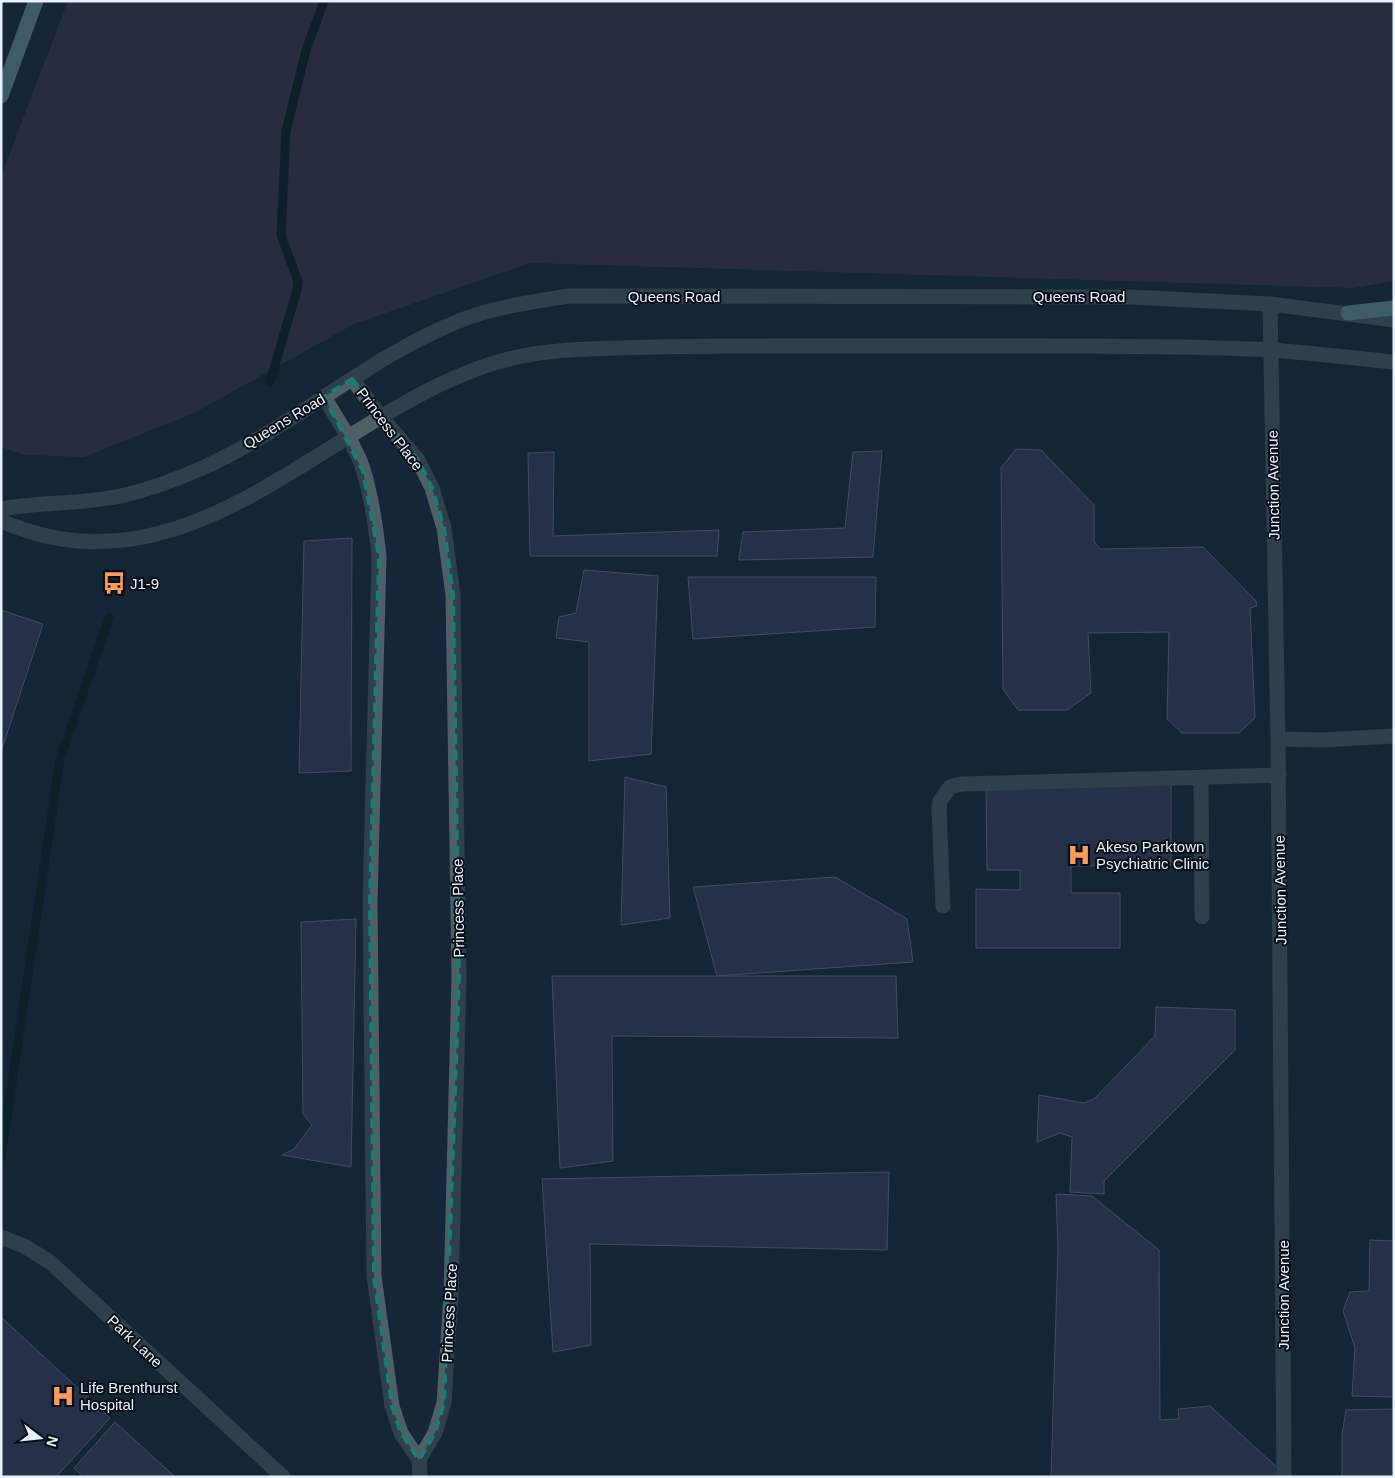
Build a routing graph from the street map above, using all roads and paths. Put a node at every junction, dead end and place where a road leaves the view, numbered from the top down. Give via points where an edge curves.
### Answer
1 (36, 1) edge
2 (1, 96) edge
3 (1270, 304) junction
4 (1394, 308) edge
5 (1348, 312) junction
6 (1394, 320) edge
7 (1273, 350) junction
8 (1394, 362) edge
9 (352, 378) junction
10 (324, 397) junction
11 (381, 417) junction
12 (348, 438) junction
13 (1, 509) edge
14 (1, 521) edge
15 (1394, 736) edge
16 (1278, 739) junction
17 (1279, 775) junction
18 (1201, 777) junction
19 (943, 906) dead end
20 (1202, 917) dead end
21 (1, 1237) edge
22 (419, 1460) junction
23 (283, 1477) edge
24 (420, 1477) edge
25 (1284, 1477) edge

1 - 2 main road
3 - 5 street, Queens Road
3 - 7 street, Junction Avenue
3 - 9 street, Queens Road via 1131,297 569,296 500,308 458,321
4 - 5 main road
5 - 6 street, Queens Road
7 - 8 street
7 - 11 street via 1171,346 869,346 665,347 544,352 506,359 467,372
7 - 16 street, Junction Avenue
9 - 10 street, Queens Road
9 - 11 street, Princess Place
10 - 12 street
10 - 13 street, Queens Road via 202,468 162,484 121,496
11 - 12 street
11 - 22 street, Princess Place via 418,460 432,488 444,528 453,595 459,976 451,1294 444,1403 435,1433
12 - 14 street via 232,507 190,524 149,535 102,542 50,538
12 - 22 street via 363,470 374,514 379,556 370,903 374,1276 392,1406 401,1433
15 - 16 street
16 - 17 street, Junction Avenue
17 - 18 street
17 - 25 street, Junction Avenue
18 - 19 street via 961,784 950,787 940,801 939,809
18 - 20 street
21 - 23 street, Park Lane via 50,1262
22 - 24 street

